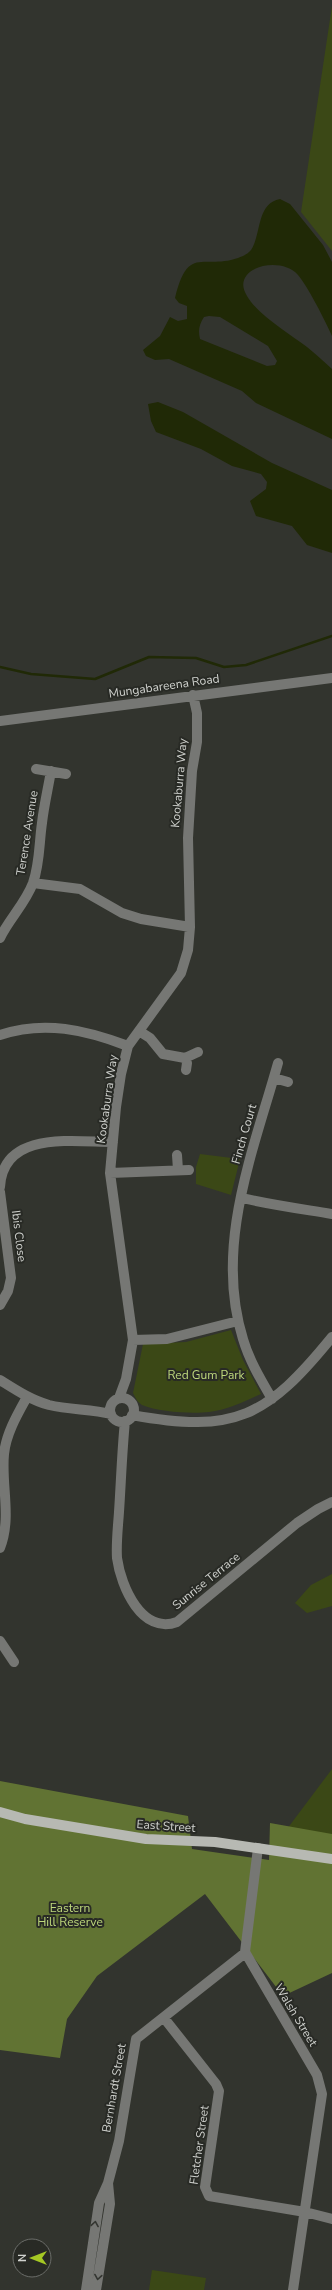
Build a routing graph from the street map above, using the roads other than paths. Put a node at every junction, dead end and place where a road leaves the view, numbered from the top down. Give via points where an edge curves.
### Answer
1 (332, 678) edge
2 (193, 695) junction
3 (0, 721) edge
4 (36, 769) dead end
5 (51, 771) junction
6 (66, 774) dead end
7 (33, 884) junction
8 (3, 924) edge
9 (190, 927) junction
10 (0, 938) edge
11 (139, 1031) junction
12 (0, 1035) edge
13 (128, 1046) junction
14 (198, 1052) dead end
15 (185, 1058) junction
16 (278, 1063) dead end
17 (186, 1070) dead end
18 (274, 1078) junction
19 (288, 1082) dead end
20 (113, 1142) junction
21 (177, 1156) dead end
22 (178, 1170) junction
23 (189, 1170) dead end
24 (110, 1173) junction
25 (0, 1181) edge
26 (0, 1192) edge
27 (242, 1198) junction
28 (332, 1214) edge
29 (0, 1305) edge
30 (238, 1321) junction
31 (332, 1337) edge
32 (133, 1340) junction
33 (0, 1380) edge
34 (27, 1397) junction
35 (272, 1399) junction
36 (122, 1410) junction
37 (332, 1502) edge
38 (0, 1548) edge
39 (0, 1641) edge
40 (14, 1662) dead end
41 (0, 1812) edge
42 (258, 1848) junction
43 (332, 1859) edge
44 (246, 1953) junction
45 (164, 2018) junction
46 (327, 2095) edge
47 (108, 2183) junction
48 (305, 2212) junction
49 (332, 2219) edge
50 (93, 2239) junction
51 (104, 2240) junction
52 (86, 2290) edge
53 (96, 2290) edge
54 (292, 2290) edge

1 - 2 street, Mungabareena Road
2 - 3 street, Mungabareena Road
2 - 9 street, Kookaburra Way via 197,713 197,742 192,771 188,838
4 - 5 street
5 - 6 street
5 - 7 street, Terence Avenue via 41,825 40,855
7 - 8 street, Terence Avenue via 23,903
7 - 9 street via 80,889 122,913 141,919
8 - 10 street, Terence Avenue
9 - 11 street, Kookaburra Way via 188,950 181,973
11 - 13 street, Kookaburra Way
11 - 15 street via 150,1038 163,1054
12 - 13 street via 36,1027 54,1028 84,1031
13 - 20 street, Kookaburra Way via 121,1074
14 - 15 street
15 - 17 street
16 - 18 street, Finch Court
18 - 19 street
18 - 27 street, Finch Court
20 - 24 street, Kookaburra Way
20 - 25 street via 48,1142 30,1145 11,1159
21 - 22 street
22 - 23 street
22 - 24 street
24 - 32 street, Kookaburra Way
26 - 29 street, Ibis Close via 11,1278 8,1292
27 - 28 street via 277,1207 301,1208
27 - 30 street, Finch Court via 233,1237 232,1263 232,1290
30 - 32 street via 167,1339
30 - 35 street, Finch Court via 250,1358
31 - 35 street via 292,1384
32 - 36 street, Kookaburra Way
33 - 34 street
34 - 36 street via 51,1406
34 - 38 street via 14,1420 4,1453 6,1516
35 - 36 street via 250,1412 216,1422 194,1424 153,1419
36 - 37 street, Sunrise Terrace via 117,1560 127,1590 139,1612 149,1621 168,1625 177,1622 297,1523
39 - 40 street
41 - 42 main road, East Street via 25,1819 146,1839 215,1842
42 - 43 main road, East Street
42 - 44 street
44 - 45 street, Bernhardt Street
44 - 46 street, Walsh Street
45 - 47 street, Bernhardt Street via 139,2036 134,2043 119,2141
45 - 48 street, Fletcher Street via 219,2091 205,2187 207,2194
46 - 48 street, Walsh Street
50 -> 47 street, Bernhardt Street via 99,2203
47 - 51 street, Bernhardt Street via 110,2204
48 - 49 street
48 - 54 street, Walsh Street
50 - 51 street
50 - 52 street, Bernhardt Street
51 -> 53 street, Bernhardt Street

